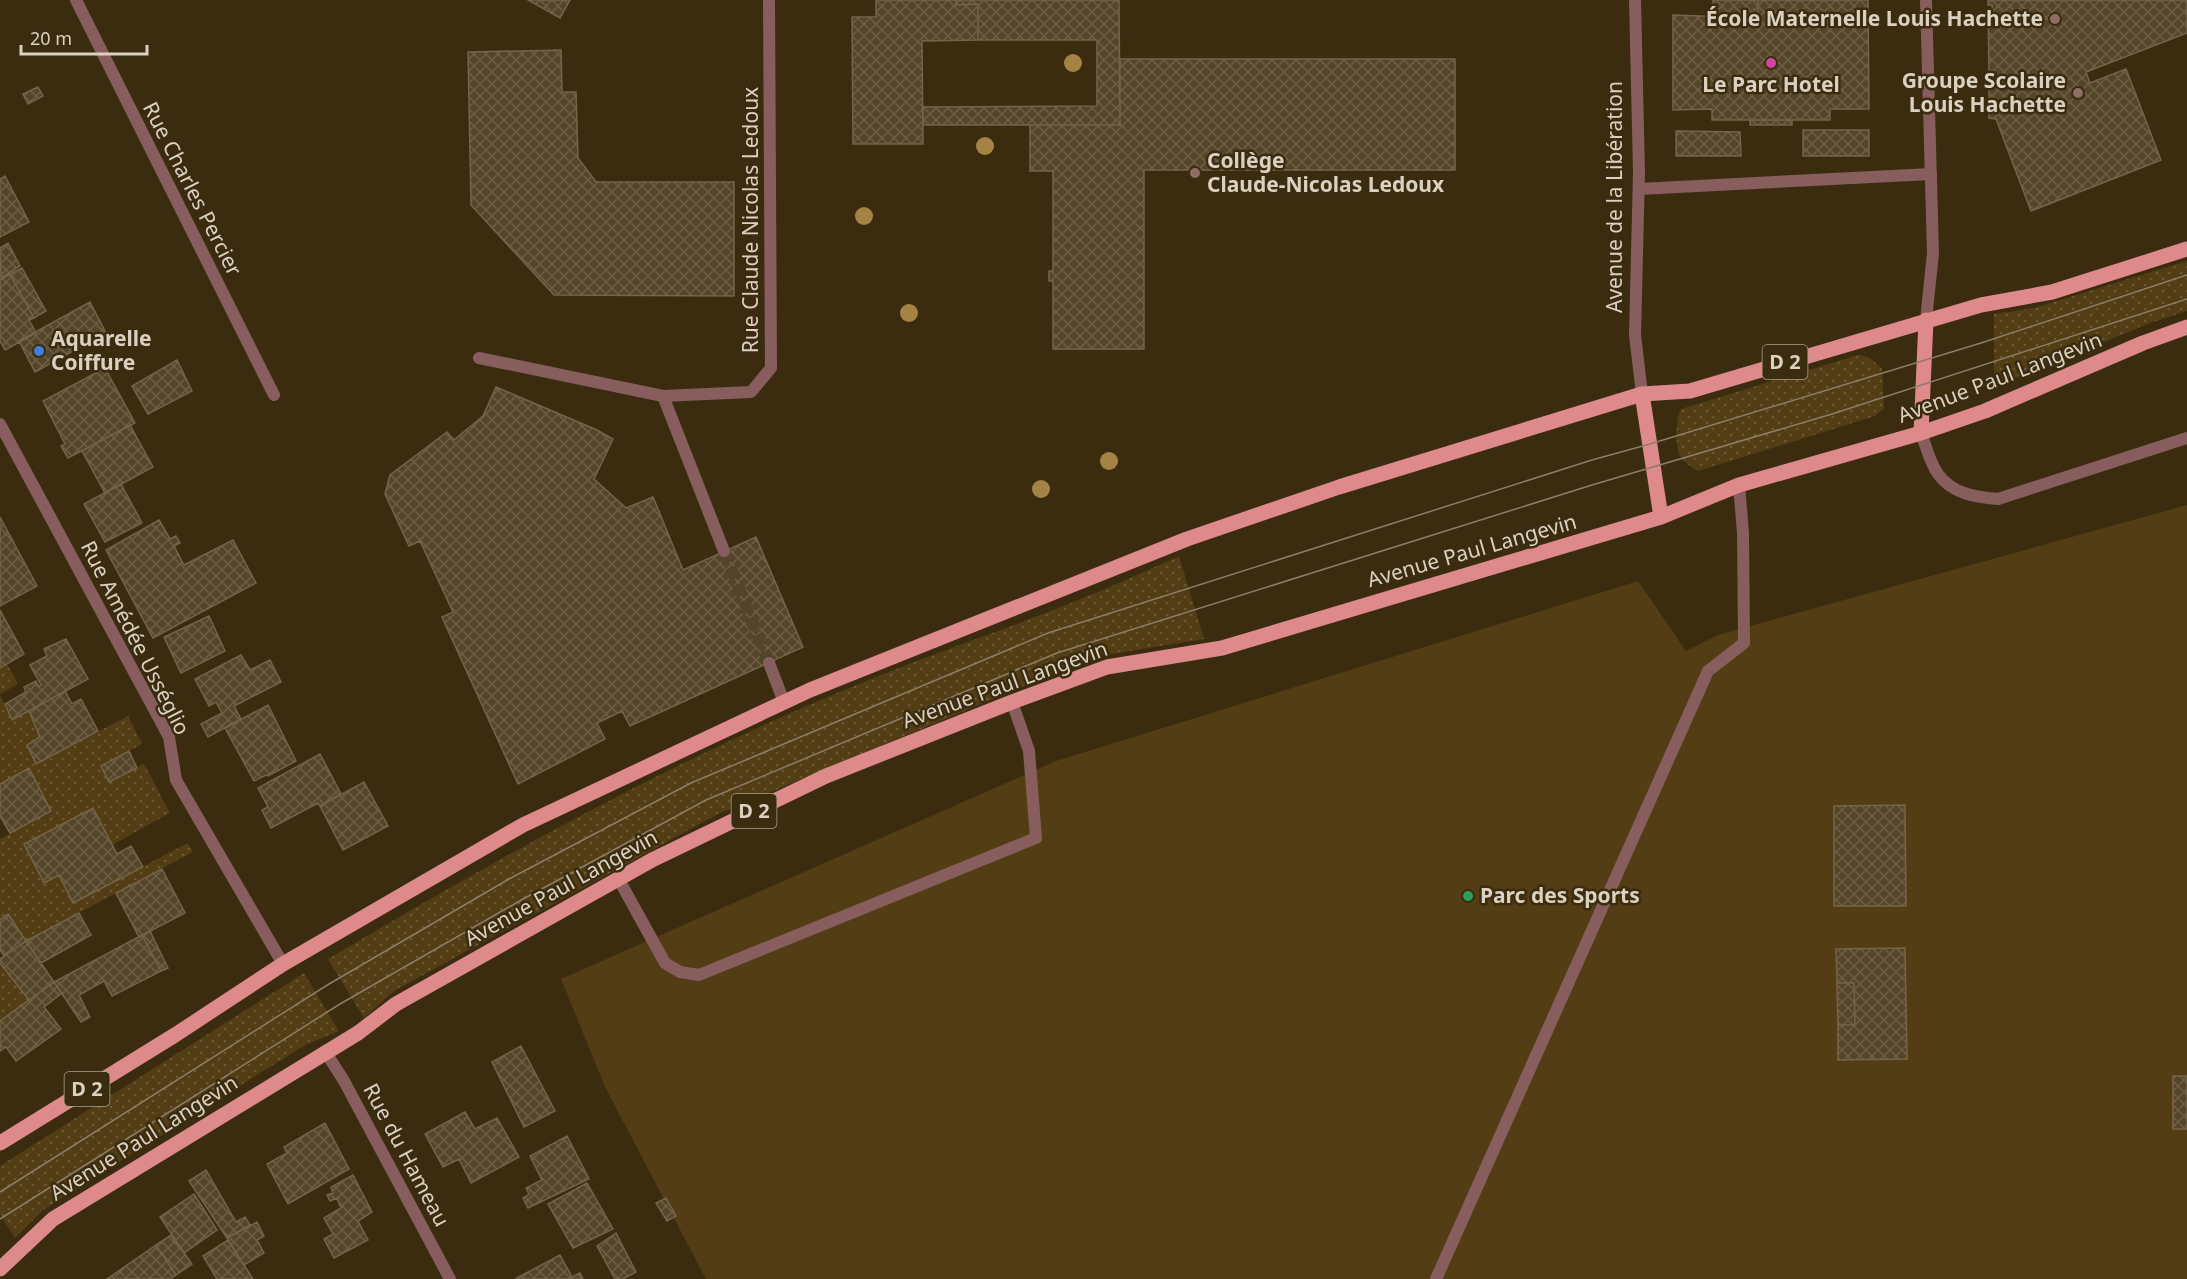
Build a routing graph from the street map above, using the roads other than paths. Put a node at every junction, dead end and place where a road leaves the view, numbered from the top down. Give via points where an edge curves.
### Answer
1 (76, 0) edge
2 (769, 0) edge
3 (1635, 0) edge
4 (1926, 0) edge
5 (1931, 174) junction
6 (1639, 189) junction
7 (2187, 249) edge
8 (1926, 320) junction
9 (2187, 327) edge
10 (479, 358) dead end
11 (1642, 394) junction
12 (274, 395) dead end
13 (663, 396) junction
14 (0, 424) edge
15 (1921, 433) junction
16 (2187, 438) edge
17 (1739, 485) junction
18 (1661, 517) junction
19 (724, 551) tunnel mouth
20 (770, 663) tunnel mouth
21 (784, 702) junction
22 (1012, 702) junction
23 (618, 878) junction
24 (283, 964) junction
25 (325, 1051) junction
26 (0, 1143) edge
27 (0, 1269) edge
28 (450, 1279) edge
29 (1436, 1279) edge

1 - 12 street, Rue Charles Percier
2 - 13 street, Rue Claude Nicolas Ledoux via 771,368 751,392
3 - 6 street, Avenue de la Libération
4 - 5 street
5 - 6 street
5 - 8 street via 1933,253
6 - 11 street, Avenue de la Libération via 1635,335
7 - 8 main road, D 2 via 2052,292
8 - 11 main road, D 2 via 1690,391
8 - 15 main road
9 - 15 main road, Avenue Paul Langevin / D 2 via 1985,411
10 - 13 street, Rue Claude Nicolas Ledoux
11 - 18 main road
11 - 21 main road, D 2 via 1187,538
13 - 19 street
14 - 24 street, Rue Amédée Usséglio via 169,737 177,780
15 - 16 street via 1938,474 1953,488 1998,500
15 - 17 main road, Avenue Paul Langevin / D 2
17 - 18 main road, Avenue Paul Langevin / D 2
17 - 29 street via 1744,643 1708,671
18 - 22 main road, Avenue Paul Langevin / D 2 via 1222,648 1107,667
20 - 21 street
21 - 24 main road, D 2 via 523,825
22 - 23 main road, Avenue Paul Langevin / D 2 via 826,776
22 - 23 street via 1029,751 1036,838 699,975 680,972 665,963
23 - 25 main road, Avenue Paul Langevin / D 2 via 396,1004
24 - 26 main road, D 2
25 - 27 main road, Avenue Paul Langevin / D 2 via 52,1218
25 - 28 street, Rue du Hameau

